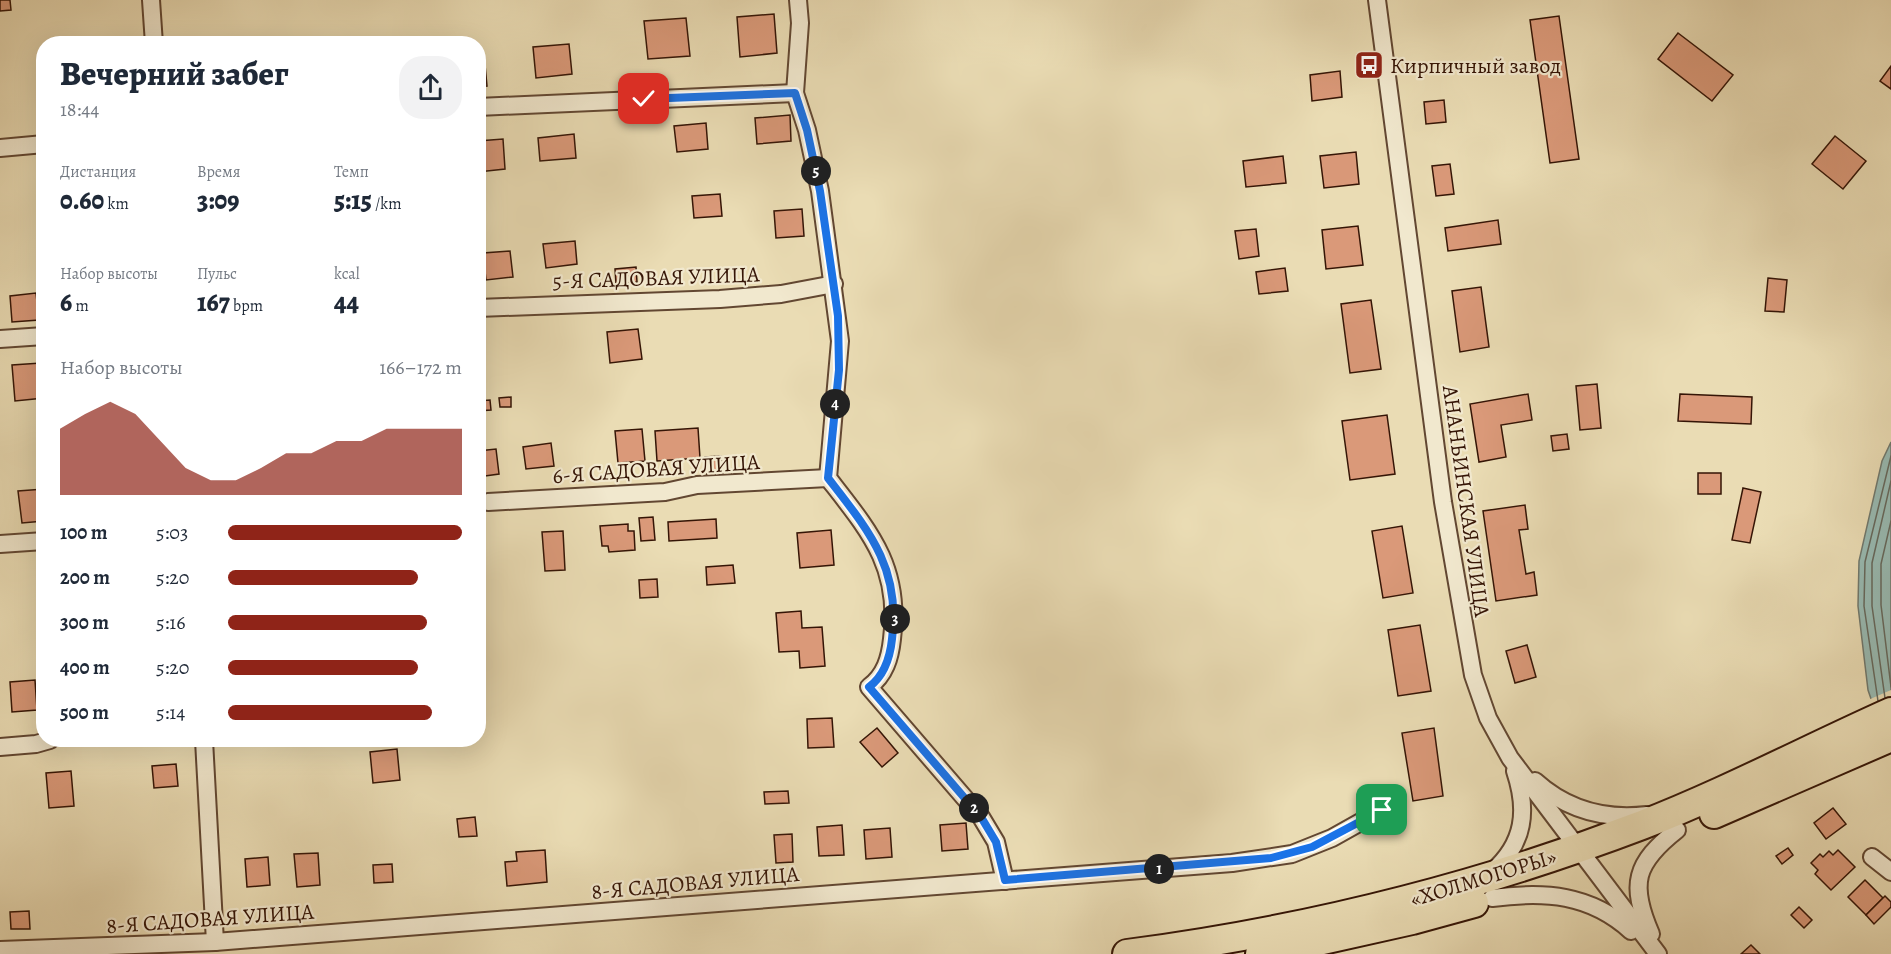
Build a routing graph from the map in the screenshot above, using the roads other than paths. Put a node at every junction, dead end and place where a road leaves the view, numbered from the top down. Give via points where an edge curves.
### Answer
1 (151, 0) edge
2 (798, 0) edge
3 (1377, 0) edge
4 (153, 36) edge
5 (795, 93) junction
6 (486, 107) edge
7 (36, 145) edge
8 (0, 148) edge
9 (834, 284) junction
10 (486, 308) edge
11 (36, 337) edge
12 (0, 339) edge
13 (828, 478) junction
14 (488, 502) dead end
15 (36, 542) edge
16 (0, 544) edge
17 (1891, 712) edge
18 (1891, 737) edge
19 (36, 743) edge
20 (0, 747) edge
21 (204, 747) edge
22 (1826, 754) junction
23 (1510, 758) junction
24 (1382, 810) dead end
25 (1678, 820) junction
26 (1584, 856) junction
27 (1872, 857) dead end
28 (1891, 872) edge
29 (1005, 880) junction
30 (1487, 889) junction
31 (214, 942) junction
32 (0, 950) edge
33 (1127, 954) edge
34 (1260, 954) edge
35 (1658, 954) edge

1 - 4 street
2 - 5 street via 800,32
3 - 23 street, АНАНЬИНСКАЯ УЛИЦА via 1439,478 1463,626 1480,698
5 - 6 street
5 - 9 street via 818,179
7 - 8 street
9 - 10 street, 5-Я САДОВАЯ УЛИЦА via 781,294 720,299
9 - 13 street via 840,341
11 - 12 street
13 - 14 street, 6-Я САДОВАЯ УЛИЦА
13 - 29 street via 887,565 892,587 892,644 879,679 869,687 981,817 996,842
15 - 16 street
17 - 22 highway
18 - 22 highway
19 - 20 street
21 - 31 street
22 - 25 highway, «ХОЛМОГОРЫ»
23 - 25 street via 1560,801 1584,811
23 - 26 street, АНАНЬИНСКАЯ УЛИЦА
23 - 30 street via 1523,801 1522,825
24 - 29 street, 8-Я САДОВАЯ УЛИЦА via 1312,847 1271,858
25 - 26 highway, «ХОЛМОГОРЫ»
25 - 35 street via 1652,851 1638,880 1642,913
26 - 30 highway, «ХОЛМОГОРЫ»
26 - 35 street, АНАНЬИНСКАЯ УЛИЦА
27 - 28 street
29 - 31 street, 8-Я САДОВАЯ УЛИЦА
30 - 33 highway, «ХОЛМОГОРЫ»
30 - 34 highway, «ХОЛМОГОРЫ» via 1412,920
30 - 35 street via 1582,901 1615,917
31 - 32 street, 8-Я САДОВАЯ УЛИЦА

